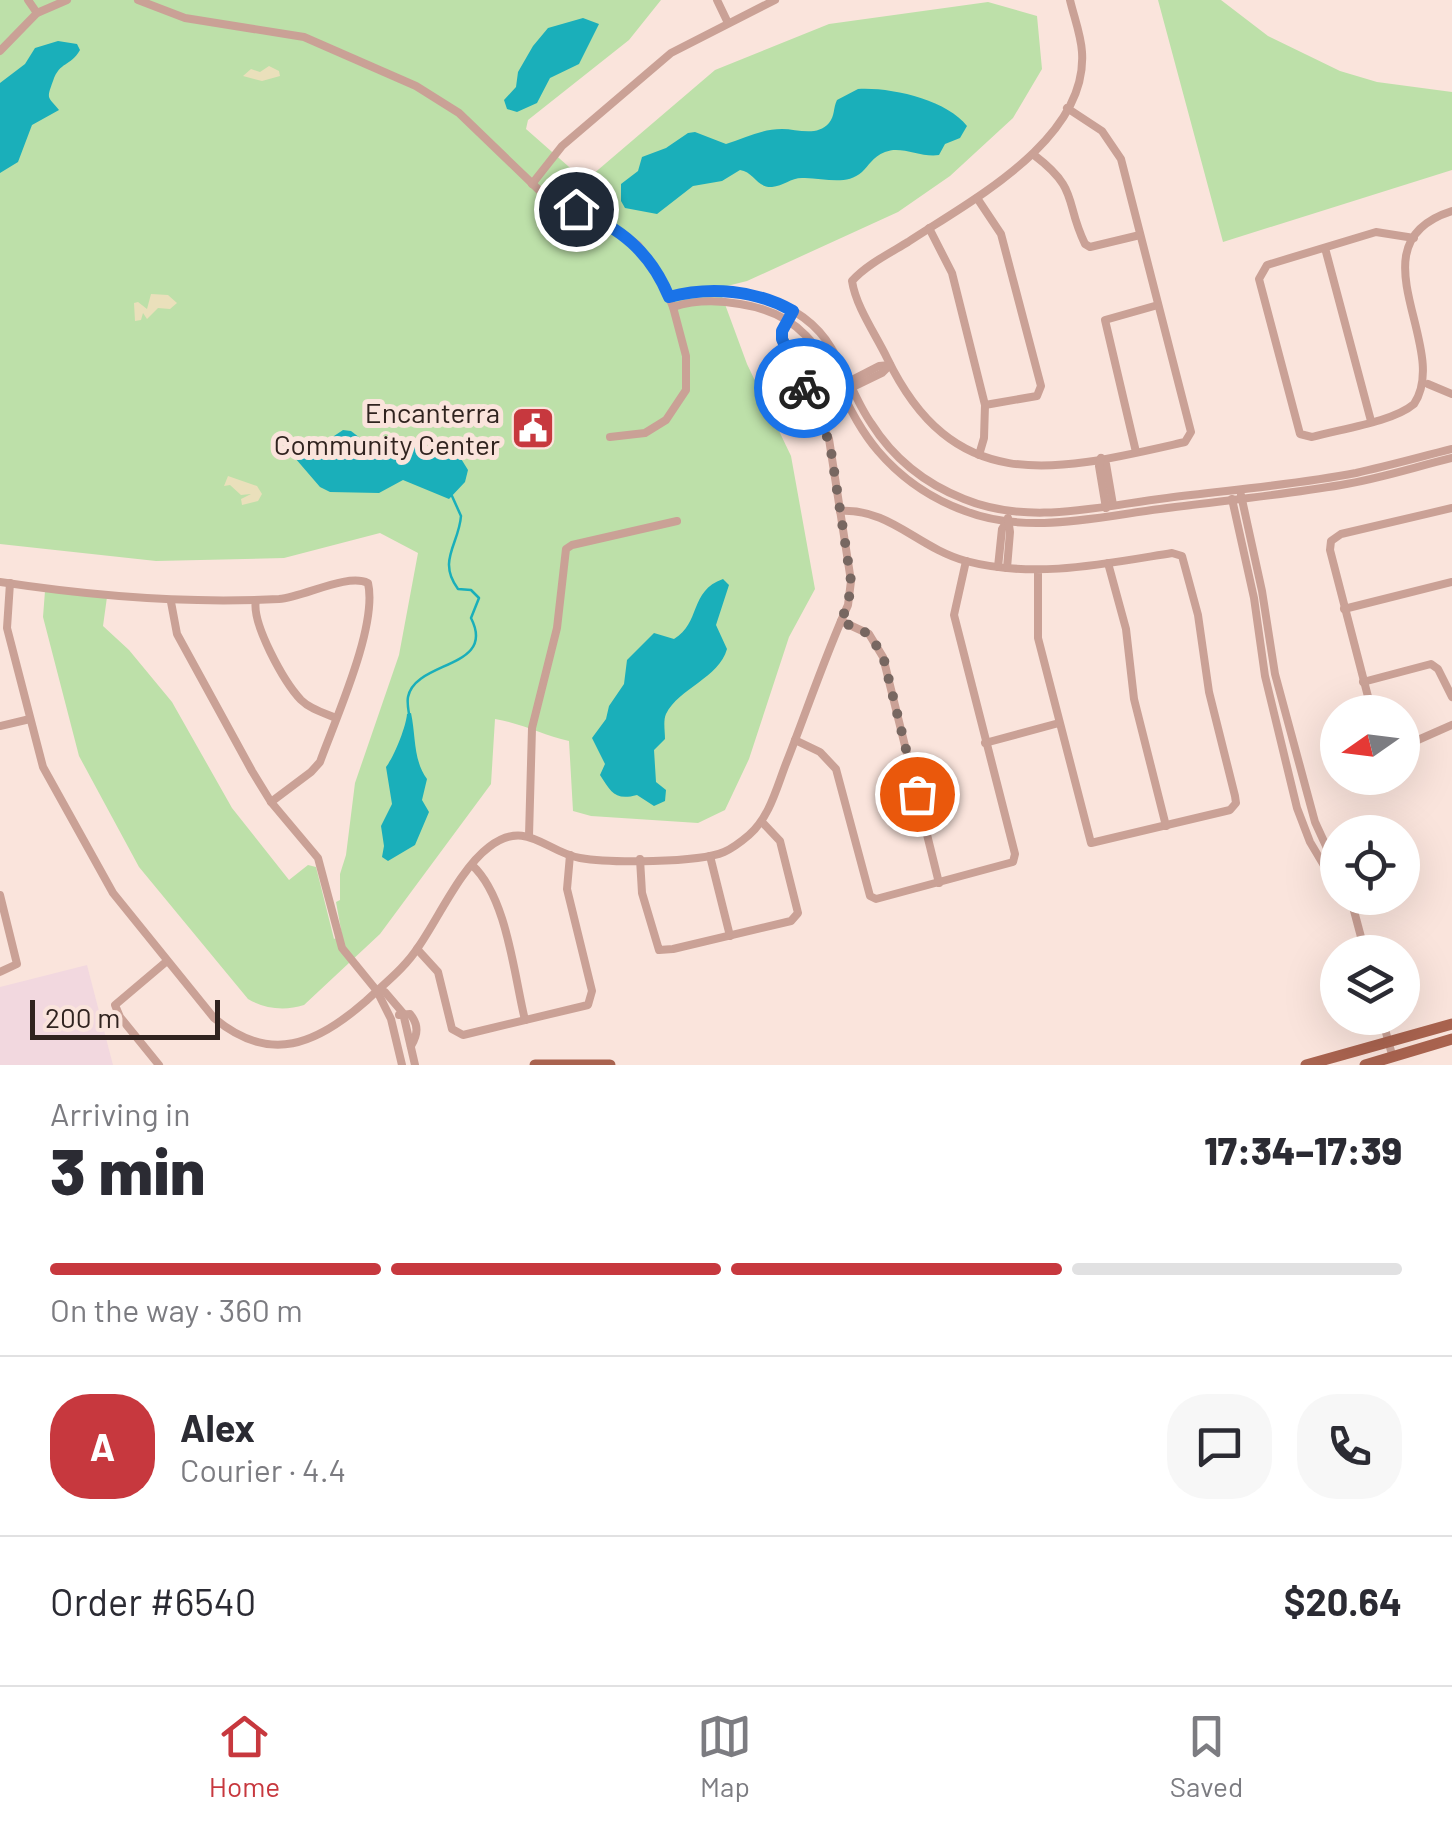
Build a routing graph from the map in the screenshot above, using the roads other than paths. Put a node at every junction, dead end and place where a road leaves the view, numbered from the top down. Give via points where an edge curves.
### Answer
1 (28, 0) edge
2 (66, 0) edge
3 (138, 0) edge
4 (717, 0) edge
5 (775, 0) edge
6 (1070, 0) edge
7 (37, 13) junction
8 (728, 24) junction
9 (0, 51) edge
10 (1067, 108) junction
11 (1034, 155) junction
12 (532, 184) junction
13 (977, 198) junction
14 (1452, 211) edge
15 (929, 228) junction
16 (1140, 235) junction
17 (1414, 238) junction
18 (1325, 248) junction
19 (669, 297) junction
20 (1158, 305) junction
21 (672, 307) junction
22 (790, 315) junction
23 (1429, 338) dead end
24 (890, 366) junction
25 (1434, 366) dead end
26 (1428, 384) junction
27 (846, 387) junction
28 (1452, 394) edge
29 (986, 405) junction
30 (1371, 421) junction
31 (610, 437) dead end
32 (1452, 448) edge
33 (1136, 452) junction
34 (978, 455) junction
35 (1101, 458) junction
36 (1452, 458) edge
37 (1236, 494) junction
38 (1451, 506) edge
39 (1110, 510) junction
40 (840, 511) junction
41 (1008, 517) junction
42 (1452, 520) edge
43 (678, 521) dead end
44 (966, 561) junction
45 (1108, 563) junction
46 (1002, 567) junction
47 (1038, 570) junction
48 (5, 582) edge
49 (1452, 582) edge
50 (256, 600) junction
51 (171, 602) junction
52 (1344, 609) junction
53 (840, 621) junction
54 (1364, 682) junction
55 (1367, 695) edge
56 (1452, 697) edge
57 (336, 718) junction
58 (30, 719) junction
59 (1059, 723) junction
60 (1452, 724) edge
61 (0, 726) edge
62 (1420, 739) edge
63 (795, 740) junction
64 (985, 742) junction
65 (1298, 753) junction
66 (1284, 758) junction
67 (272, 802) junction
68 (762, 822) junction
69 (1166, 826) junction
70 (1320, 833) edge
71 (529, 836) junction
72 (570, 855) junction
73 (710, 856) junction
74 (640, 859) junction
75 (1320, 859) edge
76 (472, 865) junction
77 (939, 882) junction
78 (0, 895) edge
79 (730, 936) junction
80 (417, 949) junction
81 (167, 961) junction
82 (0, 972) edge
83 (377, 991) junction
84 (402, 1014) junction
85 (391, 1019) junction
86 (526, 1020) junction
87 (1452, 1024) edge
88 (1387, 1035) edge
89 (1452, 1039) edge
90 (1390, 1048) junction
91 (159, 1065) edge
92 (402, 1065) edge
93 (415, 1065) edge
94 (535, 1065) edge
95 (610, 1065) edge
96 (1306, 1065) edge
97 (1365, 1065) edge

1 - 7 street
2 - 7 street
3 - 12 street via 184,18 304,37 416,86 459,114
4 - 8 street
5 - 8 street
6 - 10 street via 1082,55
7 - 9 street
8 - 12 street via 670,53 562,146
10 - 11 street
10 - 16 street via 1113,144
11 - 13 street
11 - 16 street via 1067,188 1085,244
12 - 19 street via 625,234 651,262
13 - 15 street
13 - 29 street via 1001,234 1041,393
14 - 17 street via 1424,222
15 - 24 street via 852,281
15 - 29 street via 952,273
16 - 20 street
17 - 18 street via 1376,232
17 - 23 street via 1411,265
18 - 30 street
18 - 30 street via 1267,265 1258,279 1300,434 1312,437
19 - 21 street
19 - 22 street via 728,292 768,299
20 - 33 street via 1105,320
20 - 33 street via 1192,432
21 - 22 street via 697,300
21 - 31 street via 686,356 686,390 656,427
22 - 27 street
22 - 40 street via 782,331 784,349 829,439
24 - 27 street
24 - 34 street via 935,428
25 - 26 street
26 - 28 street
26 - 30 street via 1413,405
27 - 41 street via 877,433 919,475
29 - 34 street
32 - 37 street
33 - 35 street
34 - 35 street via 1032,468
35 - 39 street
36 - 37 street via 1352,484
37 - 39 street
37 - 65 street
37 - 66 street
38 - 42 street
38 - 52 street via 1331,541
39 - 41 street
40 - 44 street via 868,512
40 - 53 street via 851,581
41 - 46 street
43 - 71 street via 566,549 557,628 532,728
44 - 46 street
44 - 64 street via 954,615
45 - 47 street
45 - 69 street
45 - 69 street via 1182,556 1198,615 1236,803
46 - 47 street
47 - 59 street via 1036,629
48 - 51 street
48 - 58 street via 7,628
49 - 52 street
50 - 51 street
50 - 57 street via 266,644 293,689
50 - 57 street via 308,594 349,580 368,584 360,649
51 - 67 street via 183,646
52 - 54 street
53 - 63 street
53 - 77 street via 869,634 883,656
54 - 55 street
54 - 56 street via 1430,664
57 - 67 street via 320,762
58 - 61 street
58 - 81 street via 43,767 104,879
59 - 64 street
59 - 69 street via 1091,843
60 - 62 street
63 - 68 street
63 - 77 street via 836,768 870,896
64 - 77 street via 1013,862
65 - 66 street
65 - 70 street
66 - 75 street via 1306,835
67 - 83 street via 318,858 342,948
68 - 73 street
68 - 79 street via 780,841 798,913 790,921
71 - 72 street
71 - 76 street via 499,840
72 - 74 street
72 - 86 street via 567,889 592,1000
73 - 74 street
73 - 79 street
74 - 79 street via 659,950
76 - 80 street
76 - 86 street via 495,898
78 - 82 street via 17,964
80 - 83 street
80 - 86 street via 438,972 457,1034
81 - 83 street via 222,1025 259,1044 292,1046 317,1038
81 - 91 street via 115,1005
83 - 84 street
83 - 85 street
84 - 85 street
84 - 93 street
85 - 92 street
87 - 90 main road
88 - 90 street
89 - 97 main road
90 - 96 main road
94 - 95 main road

